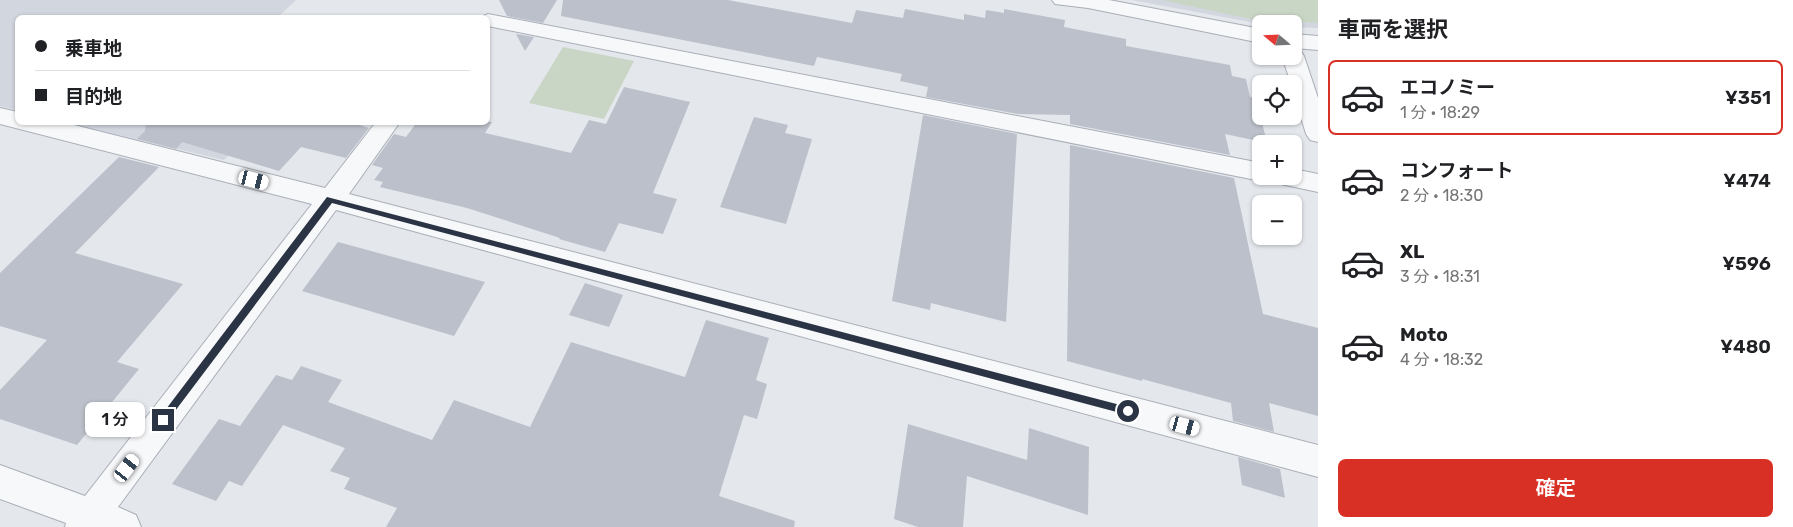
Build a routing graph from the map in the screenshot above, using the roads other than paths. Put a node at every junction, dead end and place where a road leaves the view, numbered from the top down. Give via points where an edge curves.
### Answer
1 (484, 0) edge
2 (1062, 0) edge
3 (473, 15) edge
4 (490, 20) edge
5 (1252, 34) edge
6 (1302, 42) edge
7 (1318, 43) edge
8 (1296, 65) edge
9 (0, 116) edge
10 (15, 119) edge
11 (39, 125) edge
12 (387, 125) edge
13 (1318, 134) edge
14 (1252, 170) edge
15 (1302, 180) edge
16 (1318, 183) edge
17 (330, 199) junction
18 (1318, 461) edge
19 (0, 482) edge
20 (87, 521) edge
21 (124, 527) edge

1 - 3 street
2 - 5 street via 1088,2
4 - 14 street
6 - 7 street
8 - 13 street
9 - 10 street
11 - 17 street
12 - 17 street
15 - 16 street
17 - 18 street
17 - 20 street
19 - 20 street
20 - 21 street

